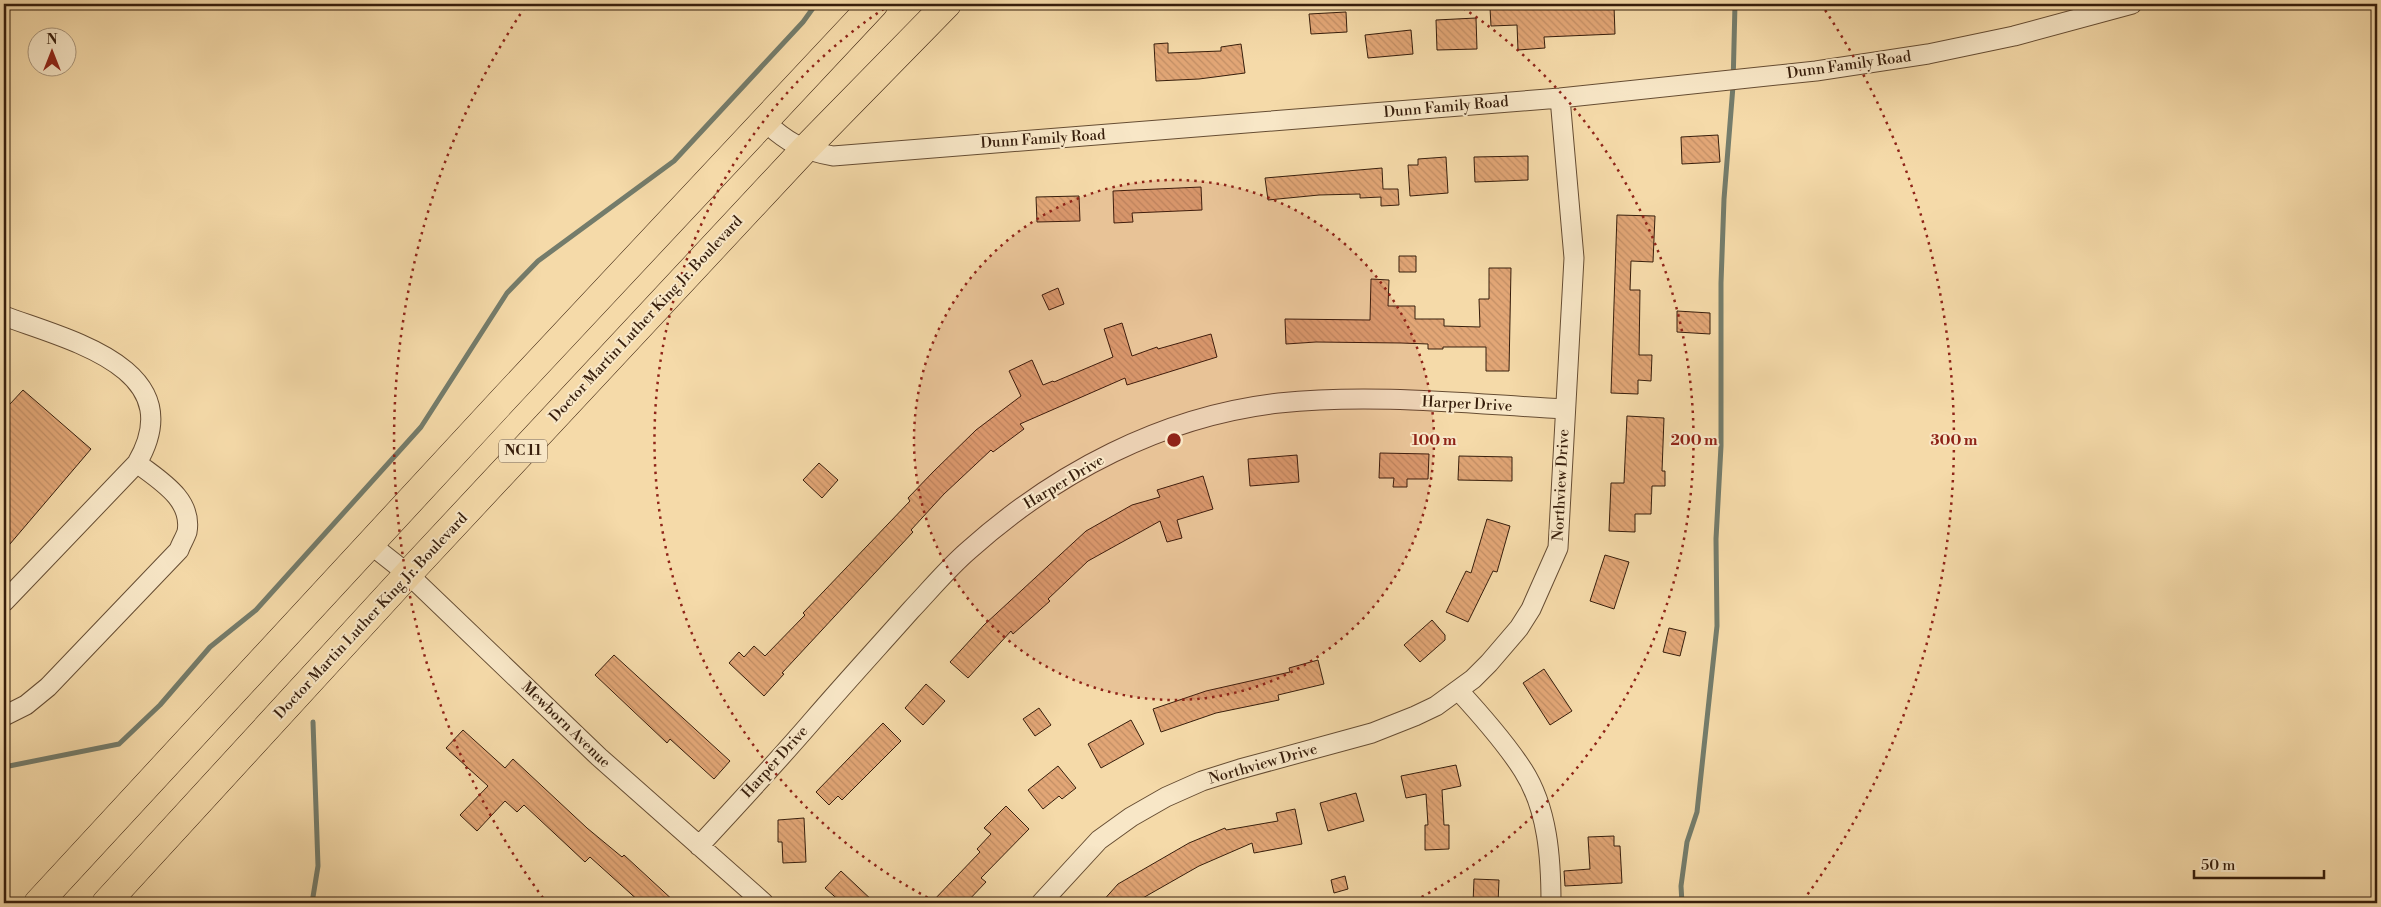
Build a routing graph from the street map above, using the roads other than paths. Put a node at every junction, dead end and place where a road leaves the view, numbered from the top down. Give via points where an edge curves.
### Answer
1 (874, 4) edge
2 (947, 4) edge
3 (2132, 4) edge
4 (1560, 98) junction
5 (764, 121) junction
6 (804, 150) junction
7 (4, 316) edge
8 (1565, 409) junction
9 (137, 462) junction
10 (370, 544) junction
11 (408, 574) junction
12 (4, 602) edge
13 (1458, 690) junction
14 (4, 716) edge
15 (698, 846) junction
16 (38, 903) edge
17 (106, 903) edge
18 (764, 903) edge
19 (1041, 903) edge
20 (1551, 903) edge

1 - 5 highway
2 - 6 highway, Doctor Martin Luther King Jr. Boulevard / NC 11
3 - 4 street, Dunn Family Road via 2014,36 1928,54 1816,71
4 - 6 street, Dunn Family Road via 833,156
4 - 8 street, Northview Drive via 1574,258
5 - 6 street, Dunn Family Road via 784,140
5 - 10 highway
6 - 11 highway, Doctor Martin Luther King Jr. Boulevard / NC 11
7 - 9 street via 104,355 128,372 146,392 151,410 147,445
8 - 13 street, Northview Drive via 1558,548 1551,568 1519,628 1490,663
8 - 15 street, Harper Drive via 1396,400 1279,403 1198,420 1115,451 1052,485 967,551
9 - 12 street
9 - 14 street via 173,491 184,507 187,532 179,550 48,687 26,705
10 - 11 street, Mewborn Avenue
10 - 16 highway
11 - 15 street, Mewborn Avenue via 599,757
11 - 17 highway, Doctor Martin Luther King Jr. Boulevard / NC 11
13 - 19 street, Northview Drive via 1436,706 1394,726 1202,781 1166,798 1099,840
13 - 20 street via 1524,771 1550,852
15 - 18 street, Mewborn Avenue

